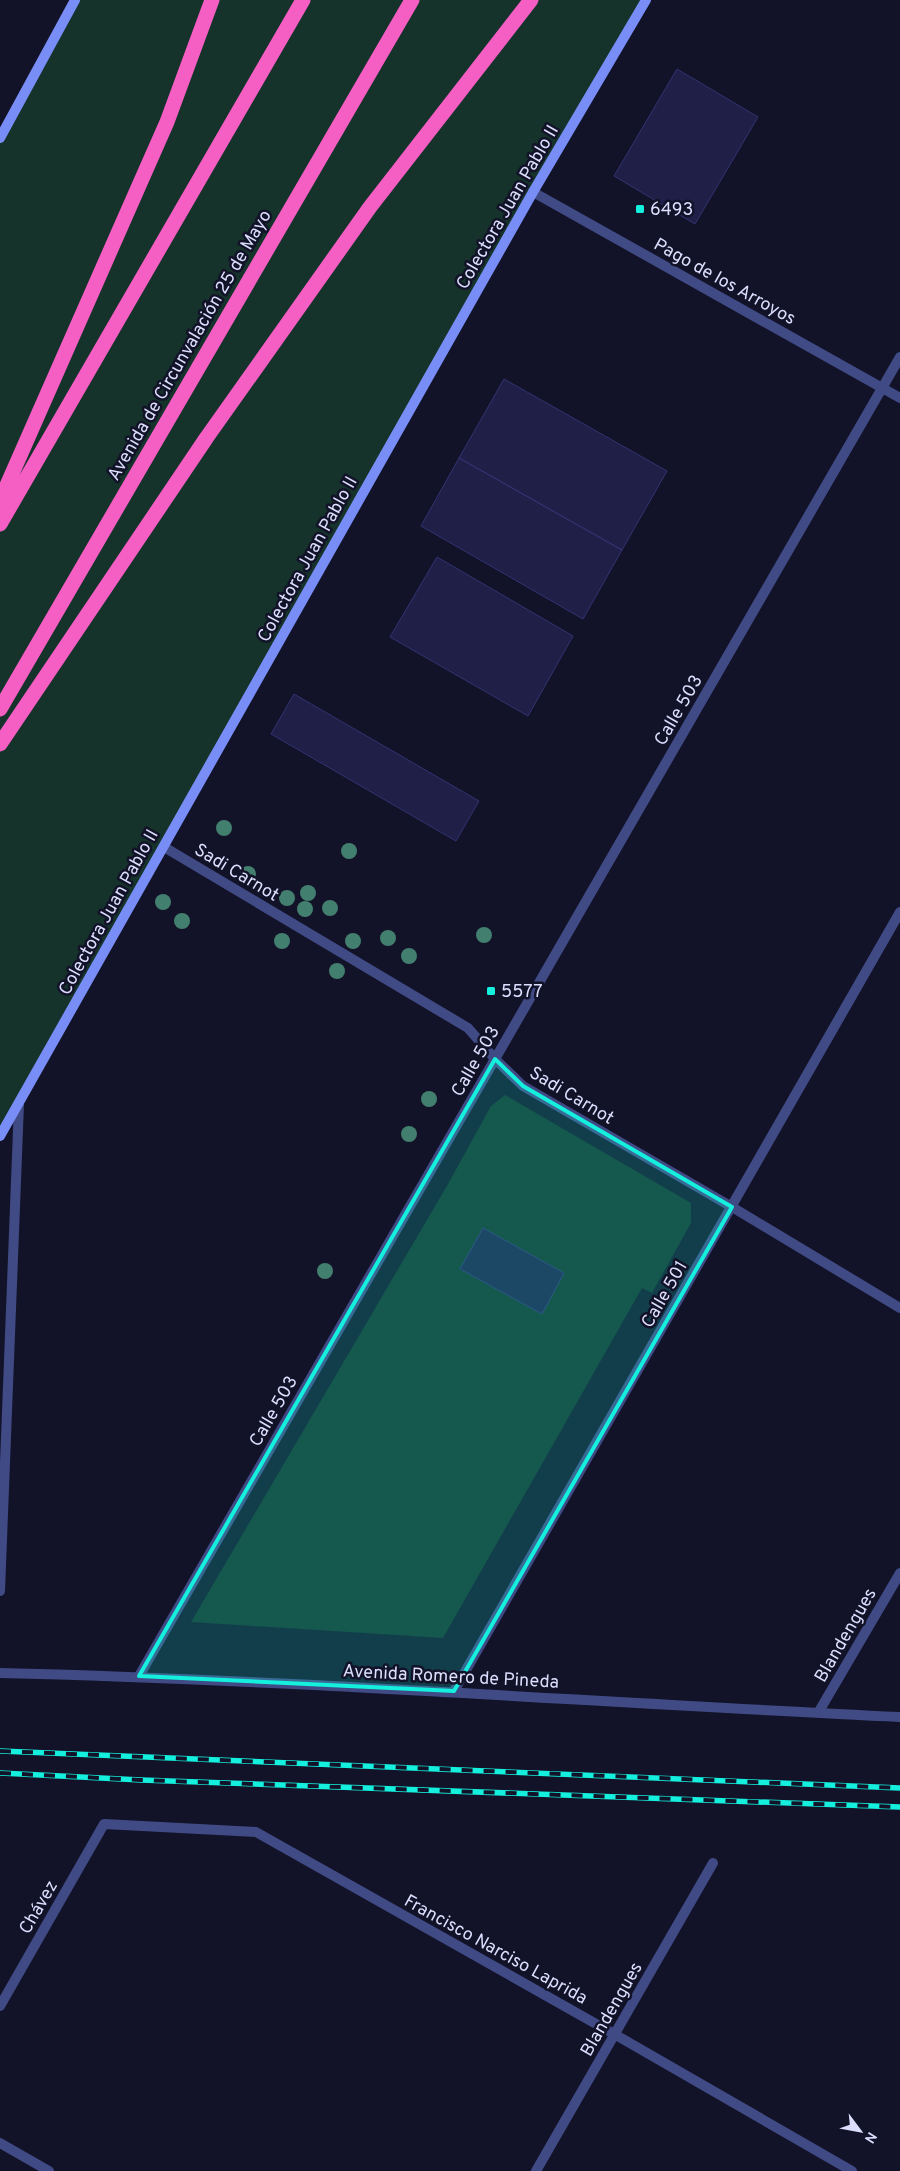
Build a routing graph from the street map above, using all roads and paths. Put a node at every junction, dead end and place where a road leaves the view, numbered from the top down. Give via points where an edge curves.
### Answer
1 (75, 0) edge
2 (212, 0) edge
3 (303, 0) edge
4 (412, 0) edge
5 (531, 0) edge
6 (646, 0) edge
7 (0, 138) edge
8 (533, 192) junction
9 (900, 357) edge
10 (882, 388) junction
11 (900, 398) edge
12 (0, 501) edge
13 (0, 524) edge
14 (0, 709) edge
15 (0, 744) edge
16 (164, 847) junction
17 (900, 912) edge
18 (495, 1059) junction
19 (19, 1104) junction
20 (0, 1136) edge
21 (732, 1207) junction
22 (900, 1308) edge
23 (900, 1573) edge
24 (0, 1592) edge
25 (0, 1673) edge
26 (139, 1676) junction
27 (454, 1691) junction
28 (818, 1713) junction
29 (900, 1717) edge
30 (104, 1824) joint
31 (713, 1863) dead end
32 (0, 2006) edge
33 (614, 2034) junction
34 (0, 2143) edge
35 (49, 2171) edge
36 (536, 2171) edge
37 (852, 2171) edge

1 - 7 main road
2 - 12 highway via 167,122
3 - 13 highway
4 - 14 highway, Avenida de Circunvalación 25 de Mayo
5 - 15 highway via 364,215 208,437
6 - 8 main road, Colectora Juan Pablo II
8 - 10 street, Pago de los Arroyos
8 - 16 main road, Colectora Juan Pablo II
9 - 10 street, Calle 503
10 - 11 street, Pago de los Arroyos
10 - 18 street, Calle 503
16 - 18 street, Sadi Carnot via 468,1028
16 - 19 main road, Colectora Juan Pablo II
17 - 21 street, Calle 501
18 - 21 street, Sadi Carnot via 523,1086
18 - 26 street, Calle 503
19 - 20 main road, Colectora Juan Pablo II
19 - 24 street
21 - 22 street, Sadi Carnot
21 - 27 street, Calle 501
23 - 28 street, Blandengues
25 - 26 street, Avenida Romero de Pineda
26 - 27 street, Avenida Romero de Pineda
27 - 28 street, Avenida Romero de Pineda
28 - 29 street, Avenida Romero de Pineda
30 - 32 street, Chávez
30 - 33 street, Francisco Narciso Laprida via 256,1832
31 - 33 street, Blandengues
33 - 36 street, Blandengues
33 - 37 street, Francisco Narciso Laprida
34 - 35 street

